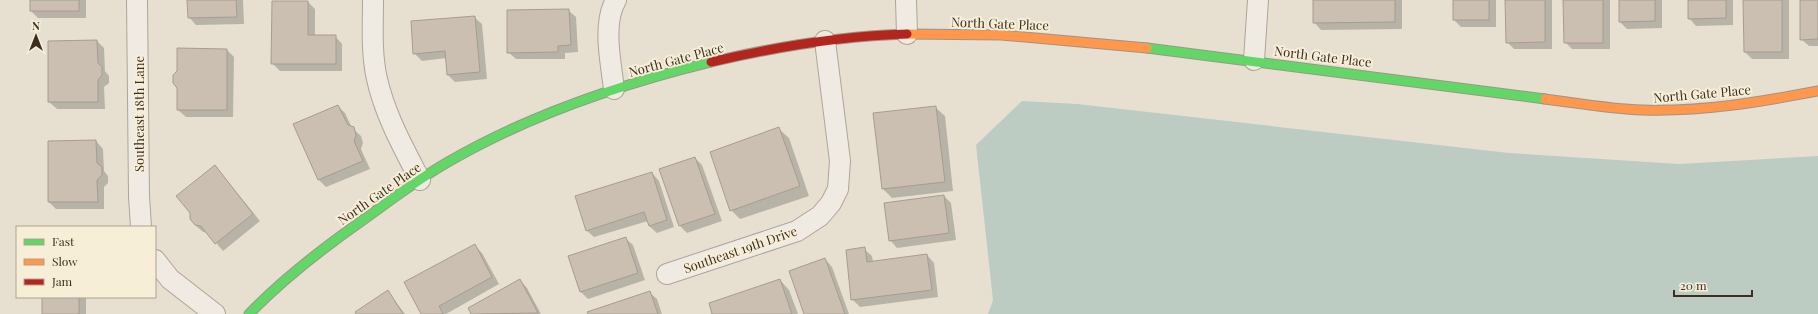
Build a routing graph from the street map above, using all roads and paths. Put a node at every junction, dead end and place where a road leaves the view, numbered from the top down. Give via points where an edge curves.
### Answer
1 (137, 0) edge
2 (373, 0) edge
3 (616, 0) edge
4 (906, 0) edge
5 (1258, 0) edge
6 (907, 34) junction
7 (825, 41) junction
8 (1254, 60) junction
9 (614, 89) junction
10 (1818, 91) edge
11 (420, 180) junction
12 (141, 226) edge
13 (156, 261) edge
14 (667, 274) dead end
15 (215, 314) edge
16 (249, 314) edge

1 - 12 street, Southeast 18th Lane via 138,196
2 - 11 street via 374,60 380,90 394,130
3 - 9 street via 609,18
4 - 6 street
5 - 8 street
6 - 7 street, North Gate Place
6 - 8 street, North Gate Place via 1044,37
7 - 9 street, North Gate Place via 761,50
7 - 14 street, Southeast 19th Drive via 840,161 838,189 831,203 820,216 797,231
8 - 10 street, North Gate Place via 1651,111 1740,104
9 - 11 street, North Gate Place via 496,137 456,156
11 - 16 street, North Gate Place via 326,246 275,288
13 - 15 street via 170,279

